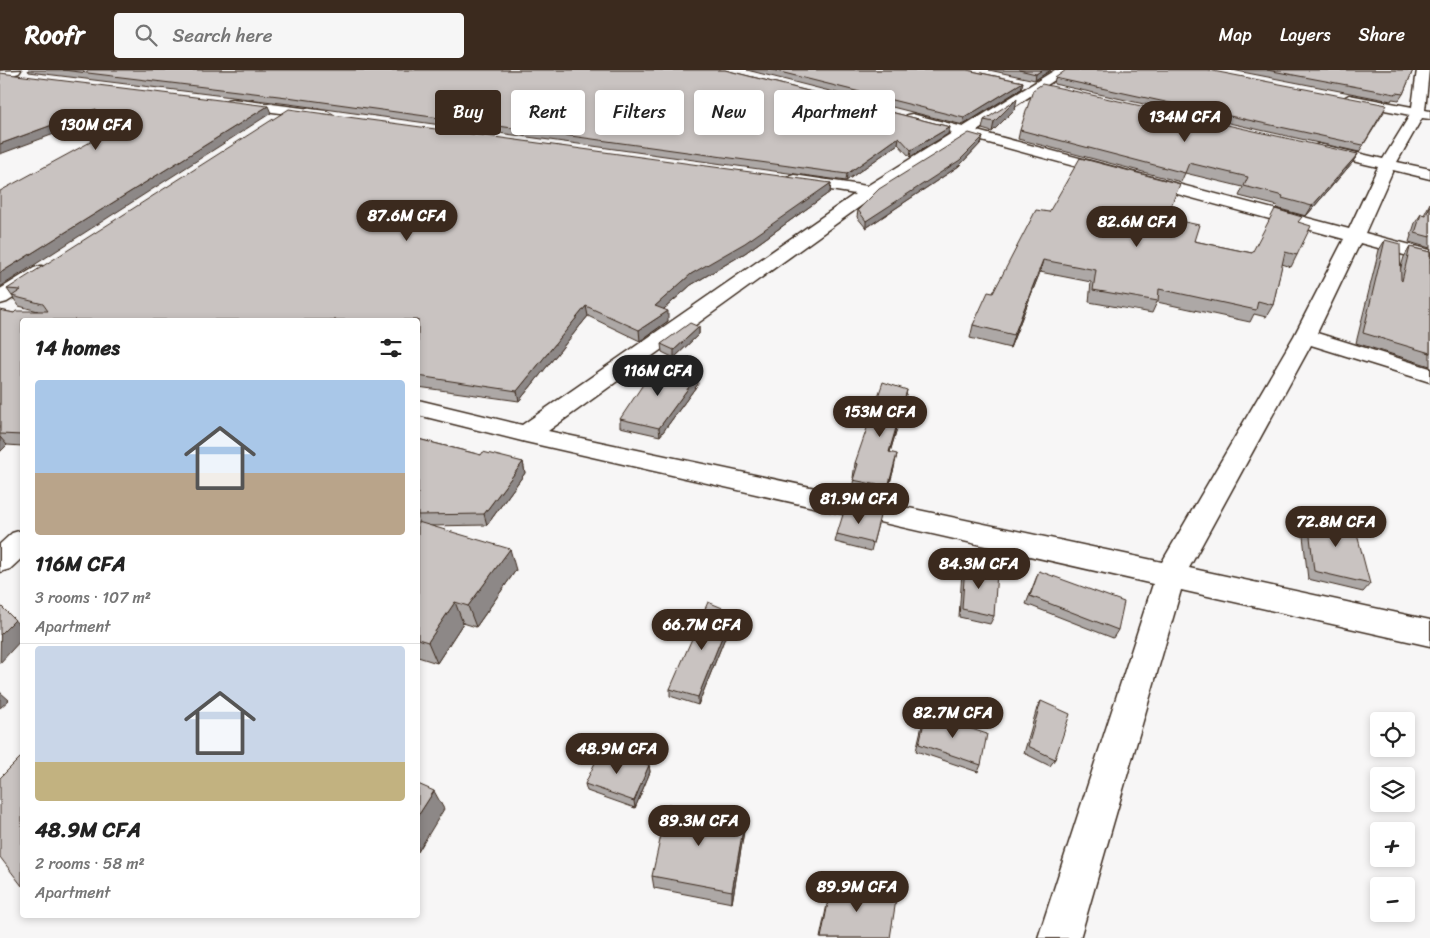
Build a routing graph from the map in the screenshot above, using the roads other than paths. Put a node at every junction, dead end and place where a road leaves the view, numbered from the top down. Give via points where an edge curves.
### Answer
1 (1064, 70) edge
2 (1423, 70) edge
3 (4, 73) edge
4 (32, 78) edge
5 (1020, 83) edge
6 (1039, 87) junction
7 (1058, 91) edge
8 (1340, 98) edge
9 (220, 101) edge
10 (289, 110) junction
11 (1424, 114) edge
12 (898, 115) edge
13 (338, 116) edge
14 (264, 126) edge
15 (966, 132) junction
16 (1310, 147) edge
17 (1387, 165) junction
18 (1430, 174) edge
19 (781, 179) edge
20 (870, 191) junction
21 (1354, 237) junction
22 (1430, 256) edge
23 (58, 260) edge
24 (3, 307) edge
25 (1305, 336) junction
26 (1430, 375) edge
27 (420, 408) edge
28 (526, 434) junction
29 (20, 543) edge
30 (0, 561) edge
31 (1171, 574) junction
32 (1430, 633) edge
33 (1059, 938) edge

1 - 6 street
2 - 11 street
3 - 4 street
5 - 6 street
6 - 7 street
6 - 15 street
8 - 11 street
9 - 10 street
10 - 13 street
10 - 14 street
11 - 17 street
12 - 15 street
15 - 20 street
15 - 21 street
16 - 17 street
17 - 18 street
17 - 21 street
19 - 20 street
20 - 28 street
21 - 22 street
21 - 25 street
23 - 24 street
25 - 26 street
25 - 31 street
27 - 28 street
28 - 31 street
29 - 30 street
31 - 32 street
31 - 33 street

